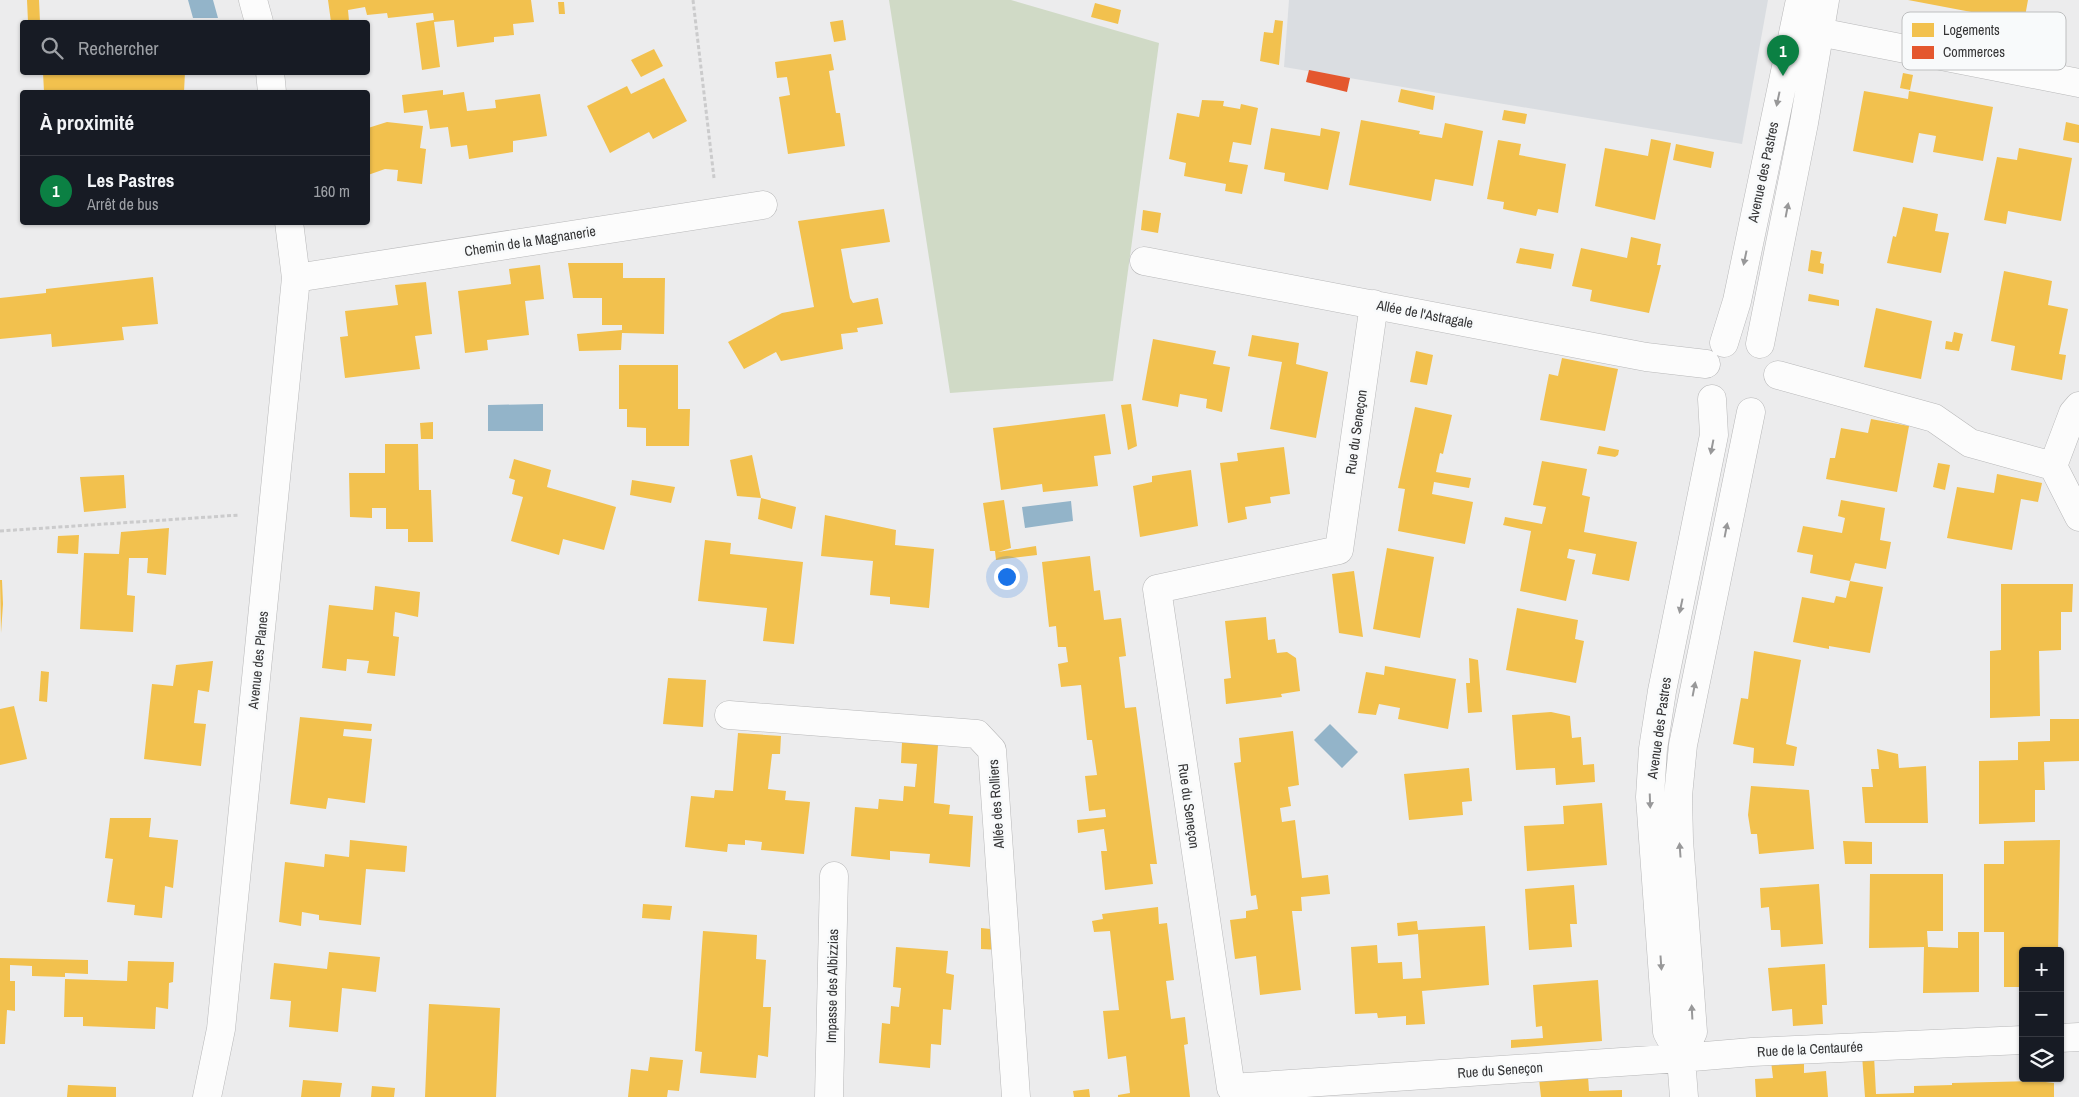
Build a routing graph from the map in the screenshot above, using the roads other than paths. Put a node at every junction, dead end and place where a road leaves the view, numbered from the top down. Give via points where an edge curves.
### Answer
1 (253, 0) edge
2 (1800, 0) edge
3 (1825, 0) edge
4 (258, 20) edge
5 (1819, 32) junction
6 (1902, 49) edge
7 (2009, 70) edge
8 (270, 75) edge
9 (2079, 84) edge
10 (272, 90) edge
11 (763, 204) dead end
12 (289, 225) edge
13 (1144, 261) dead end
14 (296, 278) junction
15 (1374, 304) junction
16 (1724, 343) junction
17 (1760, 344) junction
18 (1706, 364) junction
19 (1778, 375) junction
20 (1712, 399) junction
21 (2079, 406) edge
22 (1751, 412) junction
23 (2053, 466) junction
24 (2079, 517) edge
25 (729, 715) dead end
26 (834, 876) dead end
27 (2064, 1038) edge
28 (2079, 1038) edge
29 (2019, 1040) edge
30 (1681, 1058) junction
31 (1598, 1063) joint
32 (207, 1097) edge
33 (829, 1097) edge
34 (1016, 1097) edge
35 (1684, 1097) edge

1 - 4 street
2 -> 16 street, Avenue des Pastres via 1737,301
3 - 5 street
5 - 6 street
17 -> 5 street
7 - 9 street
8 - 10 street
11 - 14 street, Chemin de la Magnanerie
12 - 14 street, Avenue des Planes
13 - 15 street, Allée de l'Astragale
14 - 32 street, Avenue des Planes via 222,1029
15 - 18 street, Allée de l'Astragale via 1646,357
15 - 31 street, Rue du Seneçon via 1339,550 1157,589 1231,1088
16 - 17 street via 1740,339
16 - 18 street via 1712,353
17 - 19 street via 1773,358
18 - 20 street via 1706,388
19 - 22 street via 1771,398
19 - 23 street via 1934,418 1970,443
20 - 22 street via 1730,411
20 -> 30 street, Avenue des Pastres via 1714,435 1662,691 1650,798 1667,1032
21 - 23 street via 2073,413
30 -> 22 street, Avenue des Pastres via 1693,1032 1679,840 1678,796 1683,746
23 - 24 street
25 - 34 street, Allée des Rolliers via 977,734 992,750
26 - 33 street, Impasse des Albizzias
27 - 28 street
29 - 30 street, Rue de la Centaurée
30 - 31 street, Rue de la Centaurée
30 - 35 street, Avenue des Pastres

